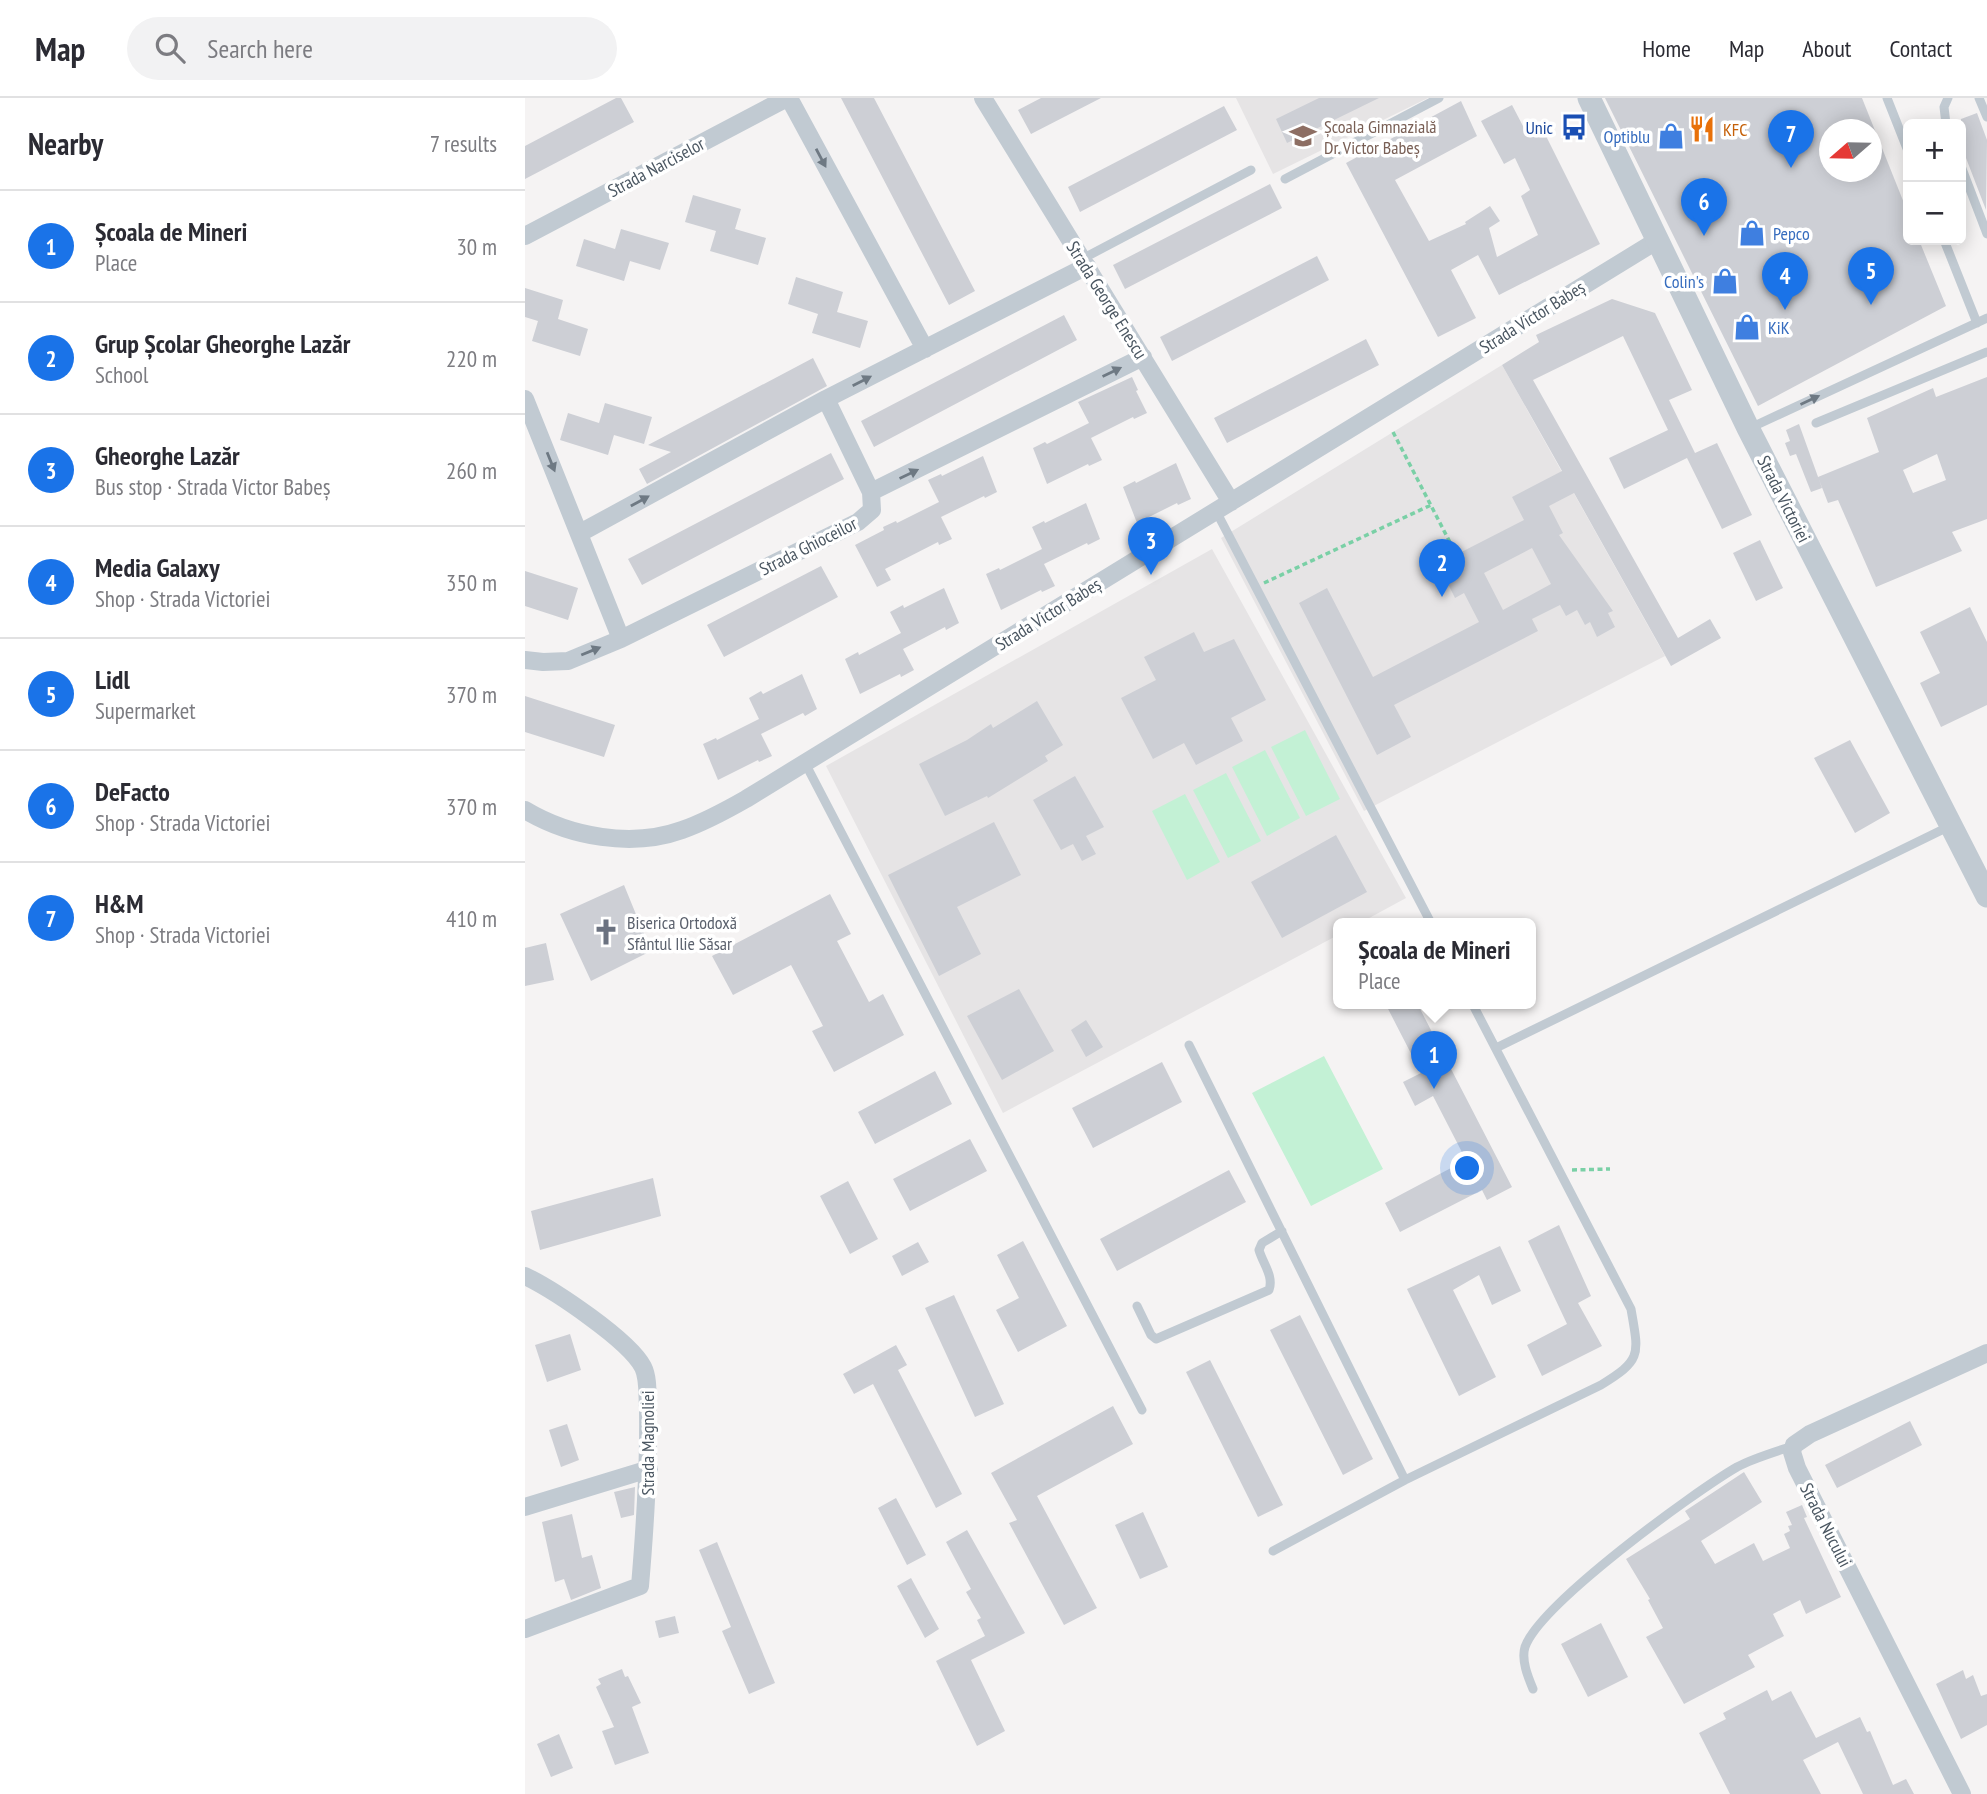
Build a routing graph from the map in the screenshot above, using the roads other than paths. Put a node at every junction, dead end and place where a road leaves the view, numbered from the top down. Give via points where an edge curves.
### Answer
1 (788, 98) edge
2 (983, 98) edge
3 (1439, 98) edge
4 (1590, 98) edge
5 (1888, 98) edge
6 (1948, 98) edge
7 (1979, 98) edge
8 (1987, 117) edge
9 (1945, 119) edge
10 (1903, 137) edge
11 (1251, 170) dead end
12 (1966, 175) edge
13 (1285, 179) dead end
14 (1987, 234) edge
15 (525, 236) edge
16 (1658, 240) junction
17 (1946, 245) edge
18 (1084, 263) junction
19 (1987, 318) edge
20 (1977, 323) junction
21 (925, 349) junction
22 (1987, 352) edge
23 (1143, 357) junction
24 (525, 399) edge
25 (826, 399) junction
26 (1816, 423) dead end
27 (1748, 428) junction
28 (871, 492) junction
29 (1224, 506) junction
30 (580, 533) junction
31 (621, 639) junction
32 (525, 660) edge
33 (806, 763) junction
34 (525, 810) edge
35 (1951, 825) junction
36 (1987, 896) edge
37 (1427, 918) edge
38 (1475, 1009) edge
39 (1189, 1045) dead end
40 (1496, 1048) junction
41 (1282, 1231) junction
42 (525, 1276) edge
43 (1137, 1306) dead end
44 (1987, 1353) edge
45 (1142, 1410) dead end
46 (1794, 1445) junction
47 (649, 1469) junction
48 (1405, 1480) junction
49 (525, 1507) edge
50 (1273, 1551) dead end
51 (525, 1629) edge
52 (1532, 1689) dead end
53 (1962, 1794) edge

1 - 15 street, Strada Narciselor
1 -> 21 street
2 - 18 street, Strada George Enescu
3 - 13 lane
4 - 16 street, Strada Victoriei
5 - 10 lane
6 - 9 lane
7 - 8 lane
11 - 18 lane
12 - 14 lane
16 - 27 street, Strada Victoriei
16 - 29 street, Strada Victor Babeș
17 - 20 lane
18 - 21 street
18 - 23 street, Strada George Enescu
19 - 20 lane
27 -> 20 lane
25 -> 21 street
22 - 26 lane
28 -> 23 street
23 - 29 street, Strada George Enescu
24 -> 30 street
25 - 28 street
30 -> 25 street
27 - 35 street, Strada Victoriei
28 - 31 street, Strada Ghioceilor via 872,510 858,522
29 - 33 street, Strada Victor Babeș
29 - 37 lane via 1256,586
30 - 31 street
32 -> 31 street, Strada Ghioceilor via 568,661
33 - 34 street, Strada Victor Babeș via 710,819 661,835 592,835 552,824
33 - 45 lane
35 - 36 street, Strada Victoriei
35 - 40 lane
38 - 40 lane
39 - 41 lane
40 - 48 lane via 1631,1309 1637,1346 1623,1371 1601,1385
41 - 43 lane via 1262,1243 1259,1251 1270,1276 1269,1290 1156,1339
41 - 48 lane
42 - 47 street, Strada Magnoliei via 597,1322 645,1369
44 - 46 street
46 - 52 lane via 1740,1465 1709,1485 1637,1538 1542,1620 1525,1649
46 - 53 street, Strada Nucului via 1797,1468
47 - 49 street
47 - 51 street, Strada Magnoliei via 640,1586
48 - 50 lane

